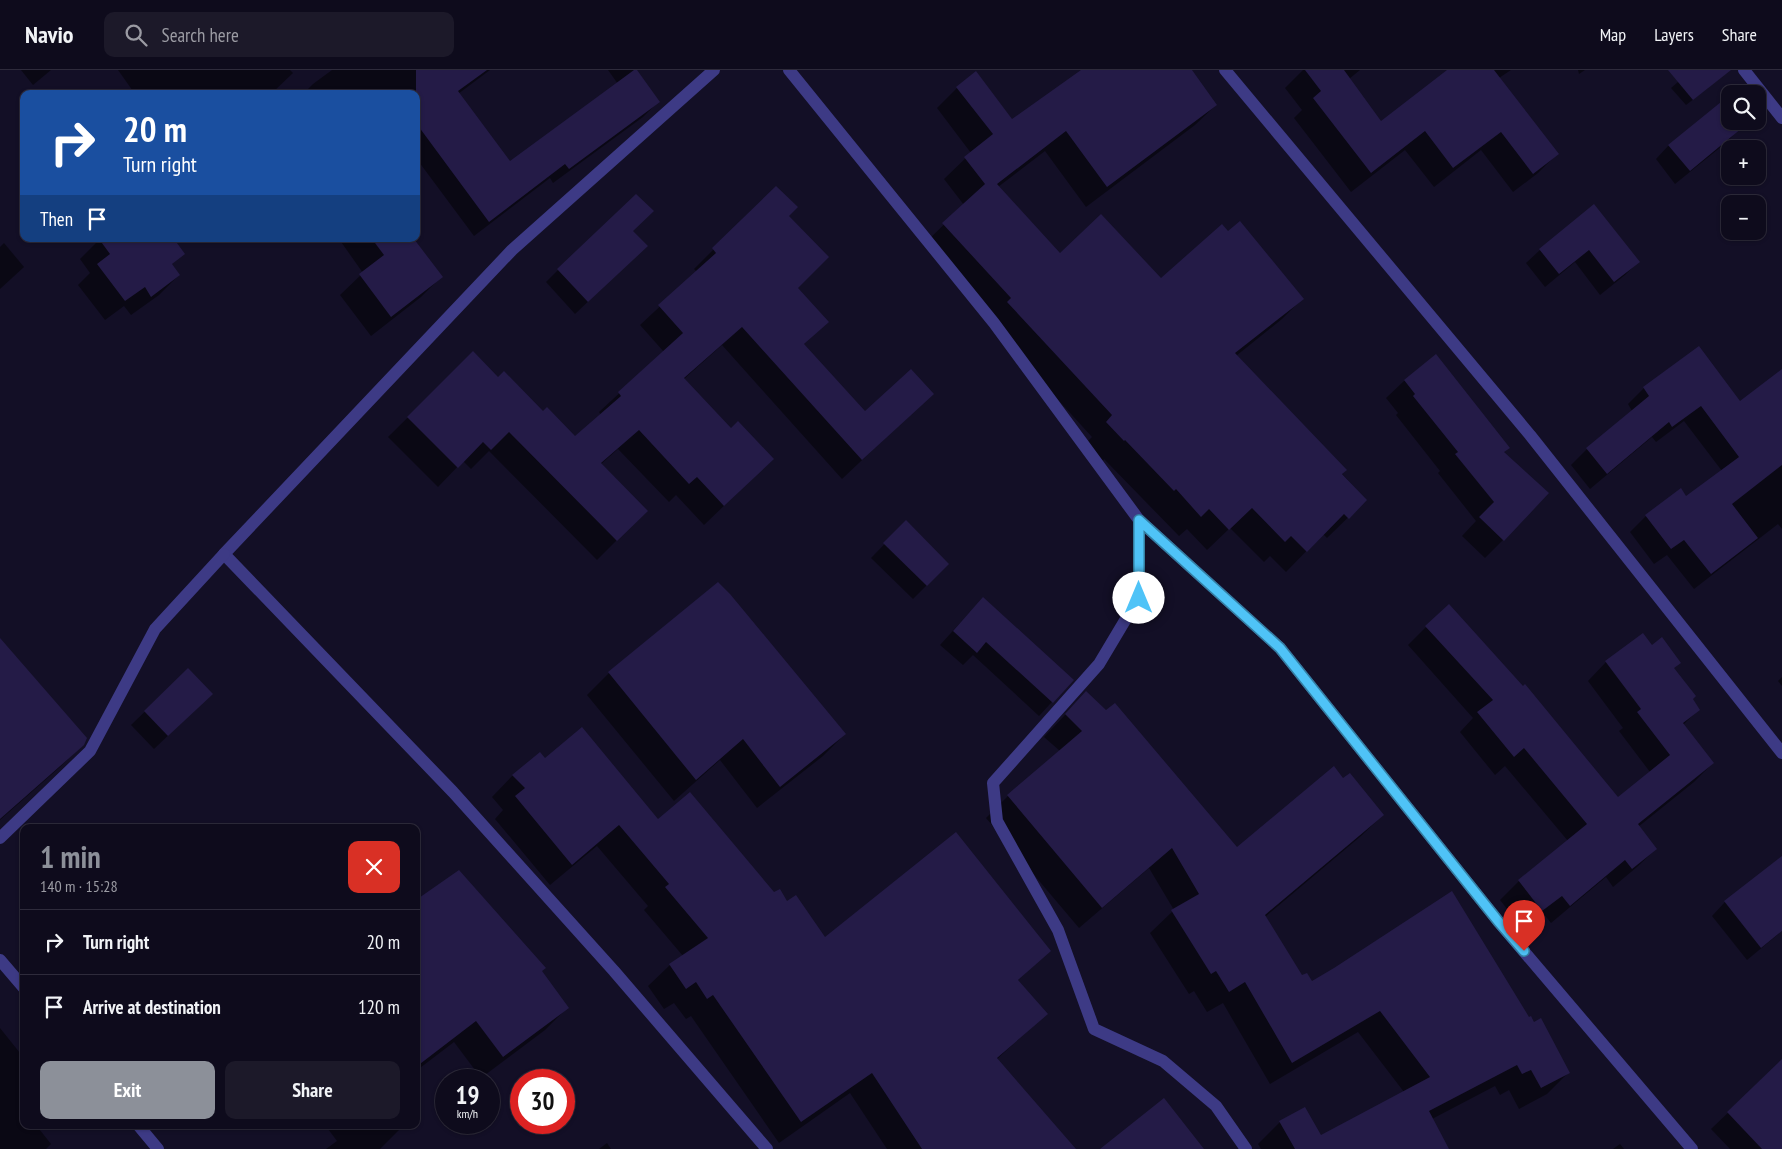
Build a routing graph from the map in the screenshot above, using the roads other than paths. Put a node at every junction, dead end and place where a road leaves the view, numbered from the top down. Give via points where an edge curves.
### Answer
1 (714, 70) edge
2 (789, 70) edge
3 (1225, 70) edge
4 (1744, 70) edge
5 (1782, 118) edge
6 (1139, 520) junction
7 (224, 554) junction
8 (1782, 753) edge
9 (0, 838) edge
10 (0, 960) edge
11 (20, 983) edge
12 (141, 1129) edge
13 (158, 1149) edge
14 (767, 1149) edge
15 (1246, 1149) edge
16 (1692, 1149) edge

1 - 7 street via 512,250
2 - 6 street via 994,323
3 - 8 street via 1530,435
4 - 5 street
6 - 15 street via 1139,598 1099,664 994,783 997,821 1058,930 1094,1029 1163,1061 1216,1106
6 - 16 street via 1280,648 1498,921
7 - 9 street via 155,629 90,751
7 - 14 street via 453,792
10 - 11 street
12 - 13 street

